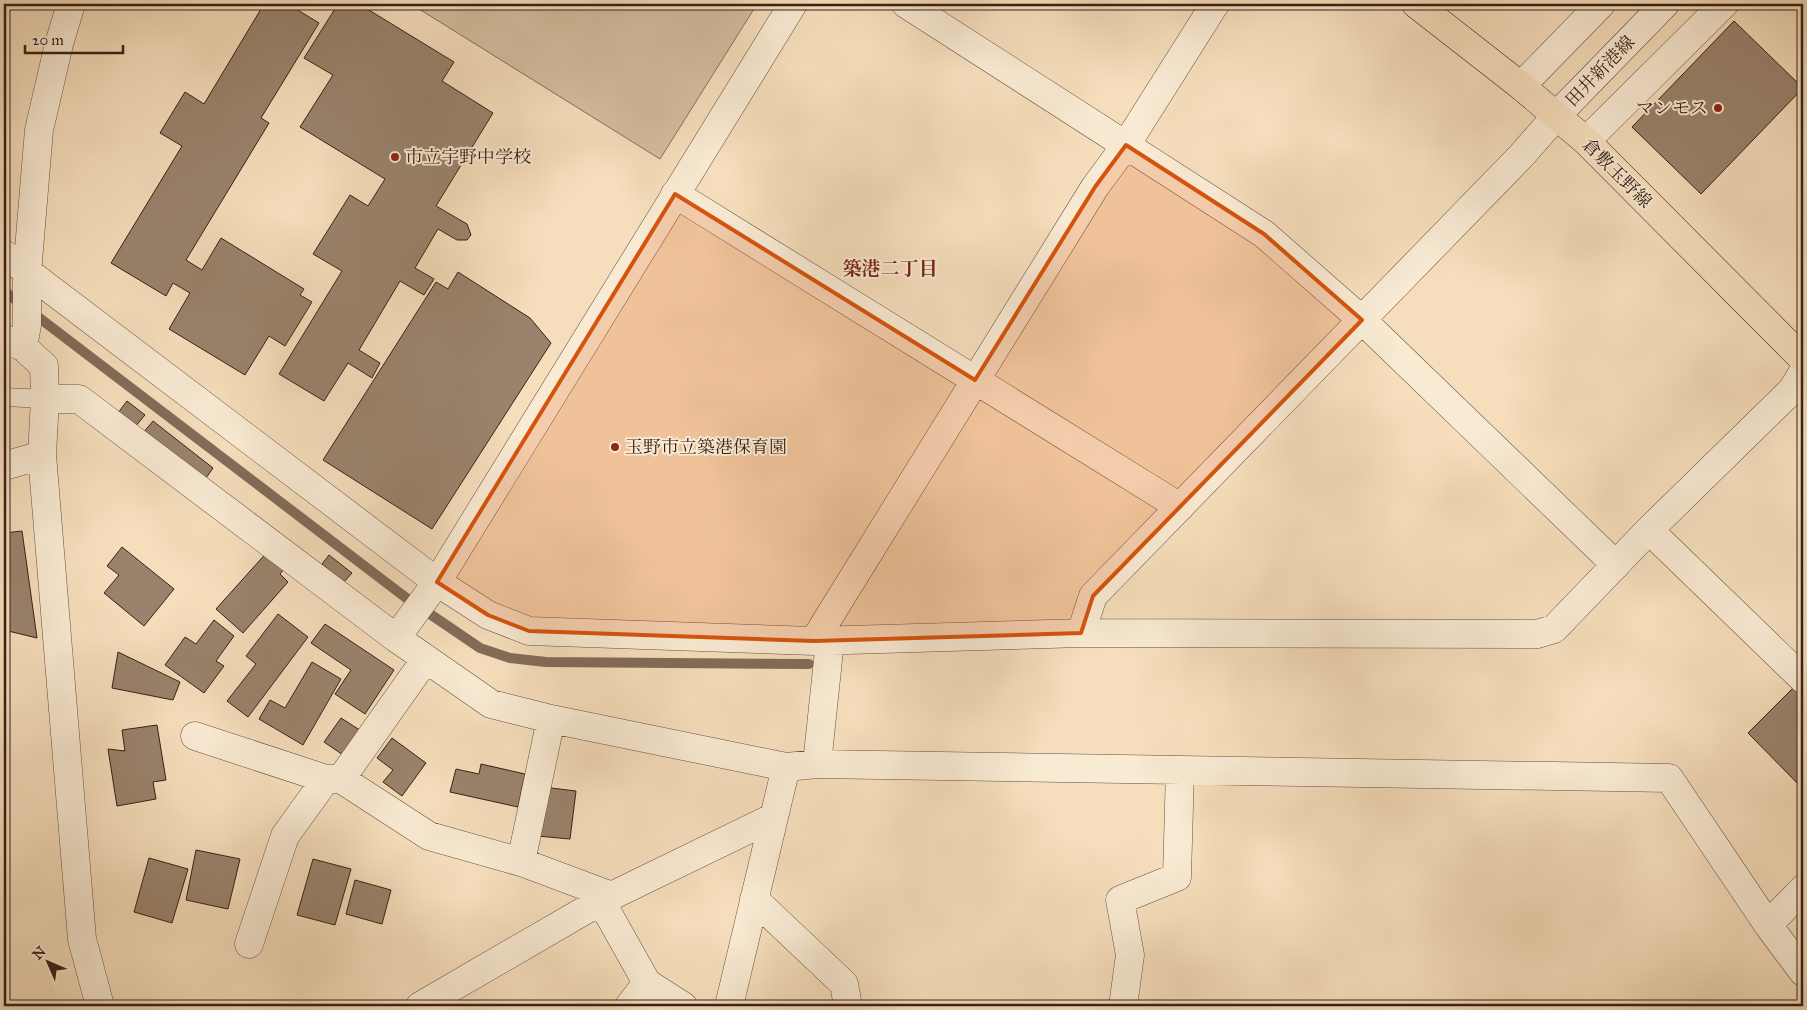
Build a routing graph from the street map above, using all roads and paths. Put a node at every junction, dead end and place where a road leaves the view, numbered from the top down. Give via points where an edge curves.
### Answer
1 (71, 4) edge
2 (793, 4) edge
3 (906, 4) edge
4 (1215, 4) edge
5 (1416, 4) edge
6 (1601, 4) edge
7 (1665, 4) edge
8 (1724, 4) edge
9 (1521, 86) junction
10 (1556, 116) junction
11 (1586, 141) junction
12 (1126, 145) junction
13 (676, 194) junction
14 (4, 254) edge
15 (22, 317) edge
16 (1362, 320) junction
17 (1803, 359) edge
18 (1803, 372) edge
19 (975, 380) junction
20 (4, 397) edge
21 (45, 399) junction
22 (42, 455) junction
23 (4, 466) edge
24 (1180, 507) junction
25 (1648, 530) junction
26 (1616, 565) junction
27 (426, 597) junction
28 (1081, 633) junction
29 (396, 638) junction
30 (822, 641) junction
31 (425, 660) junction
32 (1803, 679) edge
33 (551, 719) junction
34 (195, 736) dead end
35 (817, 764) junction
36 (786, 767) junction
37 (1180, 770) junction
38 (334, 779) junction
39 (774, 817) junction
40 (522, 862) junction
41 (1803, 889) edge
42 (607, 899) junction
43 (754, 899) junction
44 (1768, 925) junction
45 (248, 944) dead end
46 (1803, 972) edge
47 (646, 983) junction
48 (100, 1006) edge
49 (420, 1006) edge
50 (629, 1006) edge
51 (683, 1006) edge
52 (729, 1006) edge
53 (848, 1006) edge
54 (1123, 1006) edge

1 - 15 street via 39,130
2 - 13 street
3 - 12 street
4 - 12 street
5 - 9 main road, 倉敷玉野線
6 - 9 street
7 - 10 street, 田井新港線
8 - 11 street
9 - 10 main road, 倉敷玉野線
10 - 11 main road, 倉敷玉野線
10 - 16 street, 田井新港線
11 - 17 main road, 倉敷玉野線
12 - 16 street via 1264,234
12 - 19 street via 1095,187
13 - 19 street
13 - 27 street
14 - 15 street
15 - 21 street via 44,366
15 - 27 street
16 - 24 street, 田井新港線
16 - 26 street
18 - 25 street via 1792,390
19 - 24 street
19 - 30 street
20 - 21 lane
21 - 22 street
21 - 29 street via 79,399
22 - 23 street
22 - 48 street via 82,939
24 - 28 street, 田井新港線 via 1093,596
25 - 26 street
25 - 32 street
26 - 28 street via 1554,629 1537,634
27 - 29 street
27 - 30 street via 529,631
28 - 30 street
29 - 31 street
30 - 35 street
31 - 33 street via 491,704
31 - 38 street
33 - 36 street
33 - 40 street
34 - 38 street
35 - 36 street
35 - 37 street
36 - 39 street
37 - 44 street via 1669,778
37 - 54 street via 1178,878 1120,900 1130,955
38 - 40 street via 429,836
38 - 45 street via 284,836
39 - 42 street
39 - 43 street
40 - 42 street
41 - 44 street
42 - 47 street
42 - 49 street
43 - 52 street
43 - 53 street via 844,984
44 - 46 street
47 - 50 street
47 - 51 street

